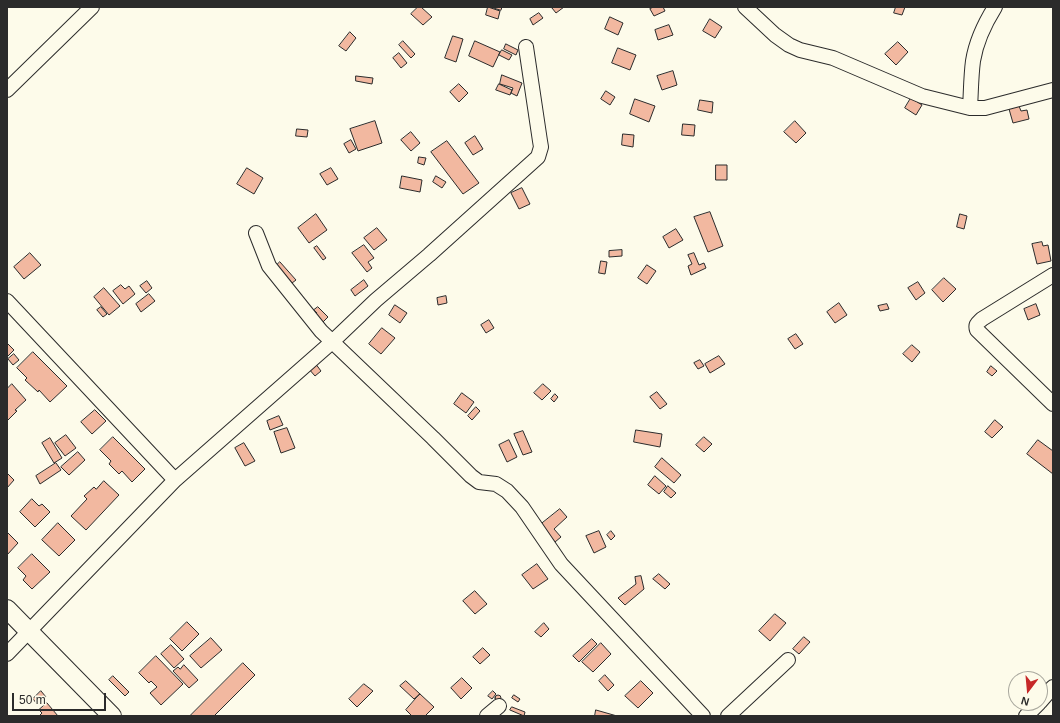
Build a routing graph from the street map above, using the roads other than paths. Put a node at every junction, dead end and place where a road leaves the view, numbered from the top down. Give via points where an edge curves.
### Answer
1 (92, 7) edge
2 (744, 7) edge
3 (995, 7) edge
4 (526, 47) dead end
5 (7, 90) edge
6 (1053, 90) edge
7 (970, 108) junction
8 (256, 233) dead end
9 (1053, 275) edge
10 (7, 301) edge
11 (332, 342) junction
12 (1053, 404) edge
13 (175, 480) junction
14 (7, 609) edge
15 (29, 631) junction
16 (7, 654) edge
17 (788, 660) dead end
18 (499, 706) dead end
19 (112, 716) edge
20 (487, 716) edge
21 (703, 716) edge
22 (728, 716) edge

1 - 5 street
2 - 7 street via 775,35 800,50 833,58 922,96
3 - 7 street via 978,41 973,61
4 - 11 street via 541,147 538,157
6 - 7 street via 984,108
8 - 11 street via 269,266
9 - 12 street via 976,324 977,330
10 - 13 street
11 - 13 street
11 - 21 street via 471,476 479,482 496,484 507,491 522,507 562,564
13 - 15 street
14 - 15 main road
15 - 16 street
15 - 19 main road
17 - 22 street
18 - 20 street

